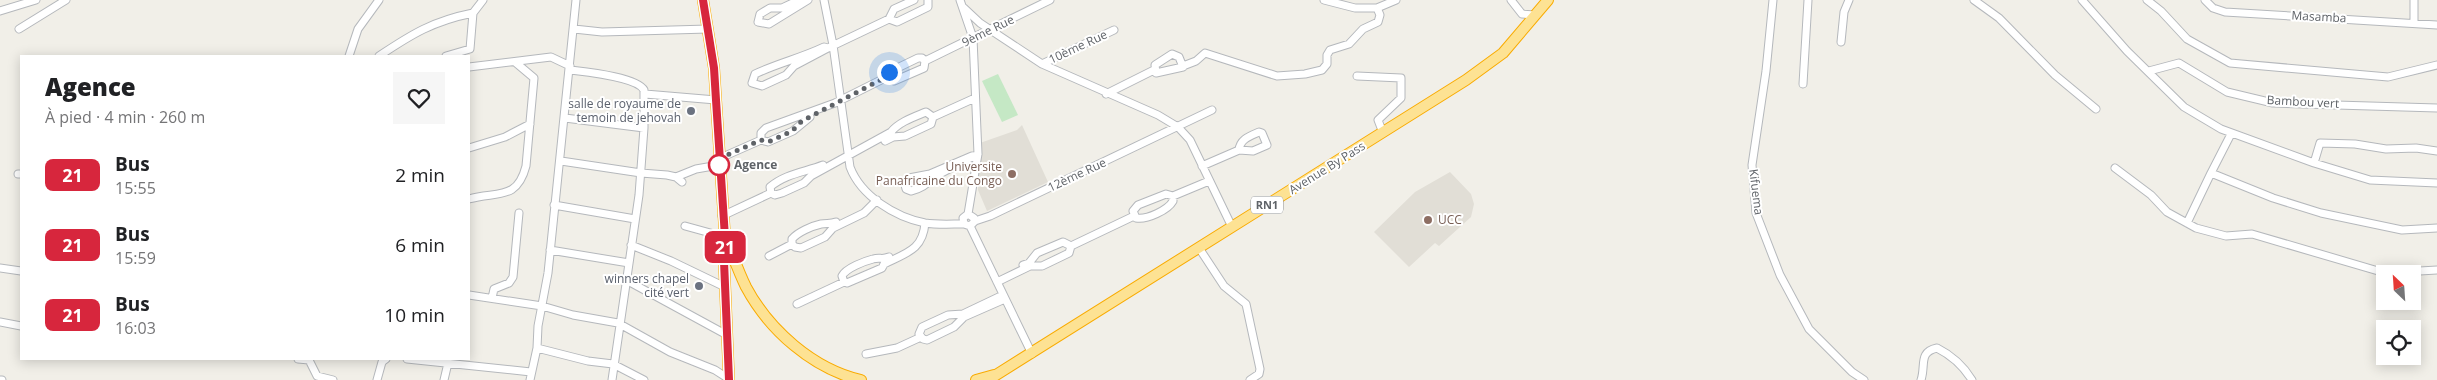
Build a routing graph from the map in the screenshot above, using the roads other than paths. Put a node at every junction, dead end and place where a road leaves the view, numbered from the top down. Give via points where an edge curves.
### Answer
1 (36, 0) edge
2 (66, 0) edge
3 (379, 0) edge
4 (483, 0) edge
5 (576, 0) edge
6 (703, 0) edge
7 (800, 0) edge
8 (808, 0) edge
9 (824, 0) edge
10 (914, 0) edge
11 (929, 0) edge
12 (960, 0) edge
13 (1050, 0) edge
14 (1324, 0) edge
15 (1396, 0) edge
16 (1511, 0) edge
17 (1548, 0) edge
18 (1773, 0) edge
19 (1808, 0) edge
20 (1849, 0) edge
21 (1974, 0) edge
22 (2082, 0) edge
23 (2146, 0) edge
24 (2205, 0) edge
25 (2414, 0) edge
26 (964, 8) junction
27 (1378, 8) junction
28 (0, 12) edge
29 (473, 12) junction
30 (1535, 15) junction
31 (889, 19) junction
32 (2414, 23) junction
33 (2437, 25) edge
34 (19, 29) dead end
35 (574, 29) junction
36 (708, 29) junction
37 (991, 30) junction
38 (1114, 30) dead end
39 (973, 38) junction
40 (1841, 42) dead end
41 (831, 46) junction
42 (349, 55) edge
43 (381, 55) edge
44 (449, 55) edge
45 (925, 61) junction
46 (515, 62) junction
47 (793, 64) junction
48 (1042, 64) junction
49 (1183, 66) junction
50 (2437, 66) edge
51 (470, 67) edge
52 (570, 68) junction
53 (1154, 70) junction
54 (2149, 71) junction
55 (888, 76) junction
56 (1357, 76) dead end
57 (1803, 84) dead end
58 (645, 94) junction
59 (1106, 94) junction
60 (975, 98) junction
61 (716, 100) junction
62 (838, 101) junction
63 (2437, 108) edge
64 (2096, 109) dead end
65 (1212, 110) dead end
66 (933, 117) junction
67 (565, 118) junction
68 (802, 119) junction
69 (530, 124) junction
70 (1178, 127) junction
71 (644, 128) junction
72 (1383, 132) junction
73 (892, 134) junction
74 (2231, 134) junction
75 (761, 140) junction
76 (470, 148) edge
77 (1239, 150) dead end
78 (2437, 151) edge
79 (975, 155) junction
80 (848, 156) junction
81 (561, 160) junction
82 (719, 162) junction
83 (2314, 163) junction
84 (1202, 166) junction
85 (2115, 168) dead end
86 (641, 173) junction
87 (809, 173) junction
88 (2211, 173) junction
89 (931, 176) junction
90 (1209, 181) junction
91 (2437, 183) edge
92 (771, 193) junction
93 (1173, 196) junction
94 (470, 199) edge
95 (877, 200) junction
96 (554, 205) junction
97 (519, 213) dead end
98 (968, 214) junction
99 (722, 216) junction
100 (1134, 216) junction
101 (635, 219) junction
102 (923, 222) junction
103 (2187, 223) junction
104 (969, 224) junction
105 (684, 226) dead end
106 (832, 226) junction
107 (1232, 227) junction
108 (2437, 228) edge
109 (725, 237) junction
110 (792, 244) junction
111 (632, 246) junction
112 (1071, 246) junction
113 (1198, 248) junction
114 (550, 250) junction
115 (769, 256) dead end
116 (883, 262) junction
117 (629, 263) junction
118 (1029, 264) junction
119 (0, 268) edge
120 (2437, 270) edge
121 (20, 271) edge
122 (626, 280) junction
123 (843, 280) junction
124 (996, 280) junction
125 (725, 287) junction
126 (470, 295) edge
127 (1004, 297) junction
128 (492, 298) junction
129 (796, 302) dead end
130 (542, 306) junction
131 (959, 317) junction
132 (0, 322) edge
133 (618, 323) junction
134 (20, 326) edge
135 (727, 336) junction
136 (920, 336) junction
137 (899, 344) dead end
138 (537, 348) junction
139 (866, 354) dead end
140 (1032, 354) junction
141 (309, 360) edge
142 (385, 360) edge
143 (417, 360) edge
144 (448, 363) junction
145 (613, 364) junction
146 (530, 376) edge
147 (314, 377) edge
148 (992, 377) edge
149 (729, 379) edge
150 (333, 380) edge
151 (377, 380) edge
152 (444, 380) edge
153 (612, 380) edge
154 (644, 380) edge
155 (861, 380) edge
156 (976, 380) edge
157 (1250, 380) edge
158 (1864, 380) edge
159 (1921, 380) edge
160 (1972, 380) edge

1 - 28 street
2 - 34 street
3 - 42 street via 358,29
4 - 29 street
5 - 35 street
6 - 36 highway
7 - 8 street via 783,10
9 - 41 street
10 - 31 street via 894,9
11 - 31 street via 928,7 897,22
12 - 26 street
13 - 37 street, 9ème Rue
14 - 27 street via 1355,8
15 - 27 street
16 - 30 street via 1522,14
17 - 30 highway, Avenue By Pass / RN1
18 - 158 street, Kifuema via 1752,165 1756,213 1780,275 1809,329
19 - 57 street
20 - 40 street via 1844,12
21 - 64 street via 1999,18 2054,75
22 - 54 street
23 - 50 street via 2187,39 2230,63 2388,77
24 - 32 street, Masamba via 2212,8 2225,12
25 - 32 street
26 - 37 street
26 - 39 street
27 - 49 street via 1378,22 1363,29 1349,44 1330,50 1322,70 1277,76 1205,53
29 - 43 street via 446,18 420,30
29 - 44 street via 470,49
30 - 72 highway, Avenue By Pass / RN1 via 1502,53 1485,67
31 - 41 street
32 - 33 street, Masamba
35 - 36 street via 602,32
35 - 52 street
36 - 61 highway
37 - 39 street, 9ème Rue
37 - 48 street
38 - 48 street, 10ème Rue
39 - 45 street, 9ème Rue
39 - 60 street
41 - 47 street
41 - 62 street
45 - 55 street via 918,58 893,70
45 - 55 street via 924,68 894,81
46 - 51 street
46 - 52 street via 551,57
46 - 69 street via 534,78
47 - 47 street via 780,62 755,74 752,83 762,86 786,75
48 - 59 street
49 - 53 street via 1160,74
49 - 53 street via 1179,57 1172,54 1158,62
52 - 58 street via 633,82 642,86
52 - 67 street
53 - 59 street
54 - 63 street, Bambou vert via 2179,63 2228,92 2273,103
54 - 74 street via 2192,113
55 - 62 street
56 - 72 street via 1401,78 1401,98 1378,120
58 - 61 street
58 - 71 street
59 - 70 street via 1158,115
60 - 66 street
60 - 79 street
61 - 82 highway
62 - 68 street
62 - 80 street
65 - 70 street, 12ème Rue
66 - 73 street via 931,124 914,132 901,137
66 - 73 street via 926,112 918,115 897,126
67 - 71 street
67 - 81 street
68 - 75 street via 792,131 768,142
68 - 75 street via 791,117 766,128 761,133
69 - 76 street via 505,137
69 - 94 street via 521,184 503,193
70 - 84 street via 1190,140
70 - 104 street, 12ème Rue
71 - 86 street
72 - 107 highway, Avenue By Pass / RN1
73 - 80 street via 862,152
74 - 83 street
74 - 88 street
75 - 82 street
77 - 84 street
78 - 83 street via 2320,143
79 - 89 street
79 - 98 street
80 - 87 street
80 - 95 street via 857,183
81 - 86 street
81 - 96 street
82 - 86 street via 696,169 679,180 667,174
82 - 99 highway
83 - 91 street via 2370,180
84 - 90 street
85 - 103 street via 2168,212
86 - 101 street
87 - 92 street via 804,183 782,193
87 - 92 street via 796,173 775,183 770,187
88 - 103 street
88 - 108 street via 2273,198 2321,212 2402,230
89 - 89 street via 929,183 911,192 905,185 909,178
90 - 93 street
90 - 107 street
92 - 99 street
93 - 100 street via 1166,194 1138,205
93 - 100 street via 1168,207 1143,219
95 - 102 street
95 - 106 street via 864,213
96 - 101 street
96 - 114 street
97 - 128 street via 513,277 509,283 494,289
98 - 104 street via 963,218
98 - 104 street via 974,218
99 - 109 highway
100 - 112 street
101 - 111 street
102 - 104 street
102 - 116 street via 924,239 917,246
103 - 120 street via 2226,236 2260,236 2385,273
104 - 124 street
105 - 109 street
106 - 110 street via 820,224 796,235
106 - 110 street via 825,237 801,248
107 - 113 highway, Avenue By Pass / RN1
109 - 125 highway
109 - 155 highway via 746,287 777,328 811,358
110 - 115 street
111 - 117 street
111 - 125 street
112 - 118 street via 1069,253 1042,266
112 - 118 street via 1063,242 1037,253
113 - 140 highway, Avenue By Pass / RN1
113 - 157 street via 1224,286 1246,304 1260,369 1259,374
114 - 117 street
114 - 130 street
116 - 123 street via 882,268 846,283
116 - 123 street via 874,258 845,271
117 - 122 street
118 - 124 street
119 - 121 street
122 - 133 street
122 - 135 street
123 - 129 street
124 - 127 street
125 - 135 highway
126 - 128 street
127 - 131 street
127 - 140 street
128 - 130 street
130 - 133 street
130 - 138 street
131 - 136 street via 948,315 922,327
131 - 136 street via 954,327 942,333 927,340
132 - 134 street
133 - 145 street
133 - 149 street
135 - 149 highway
136 - 137 street
136 - 139 street via 897,348
138 - 145 street
138 - 146 street
140 - 148 highway, Avenue By Pass / RN1
141 - 147 street
142 - 151 street
143 - 144 street
144 - 146 street
144 - 152 street
145 - 153 street
145 - 154 street
147 - 150 street
148 - 156 highway, Avenue By Pass
159 - 160 street via 1924,356 1937,348 1966,370

